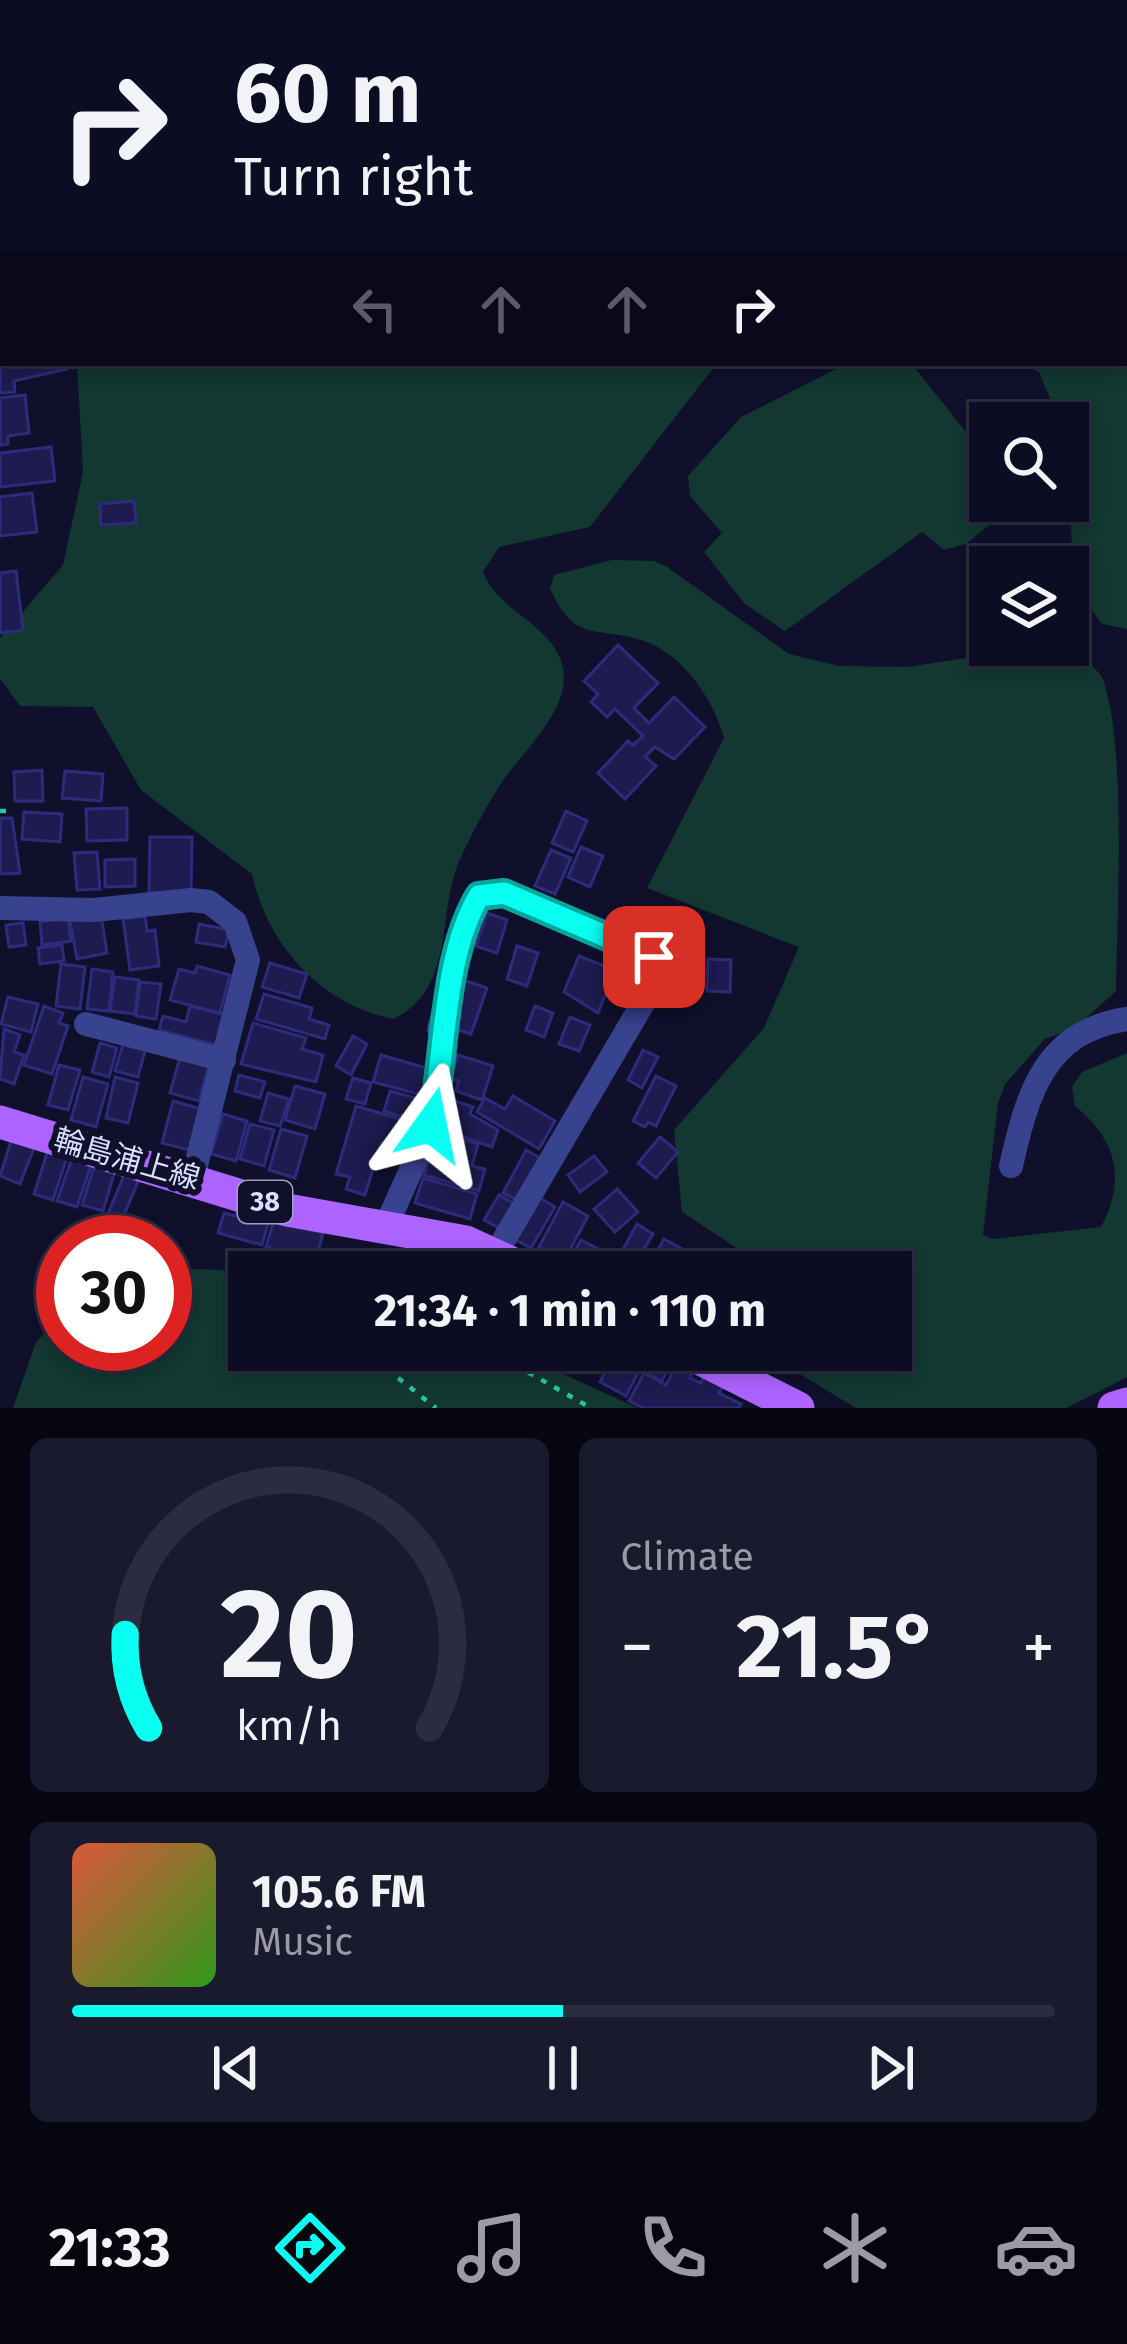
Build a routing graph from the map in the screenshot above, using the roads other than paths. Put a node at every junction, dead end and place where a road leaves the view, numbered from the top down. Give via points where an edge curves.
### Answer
1 (0, 908) edge
2 (1127, 1019) edge
3 (86, 1024) dead end
4 (224, 1060) junction
5 (0, 1122) edge
6 (1011, 1166) dead end
7 (193, 1177) junction
8 (386, 1226) junction
9 (482, 1251) edge
10 (497, 1251) edge
11 (724, 1371) edge
12 (1127, 1404) edge
13 (798, 1408) edge
14 (1114, 1408) edge

1 - 4 street via 191,900 225,910 248,960
2 - 6 street via 1089,1030 1052,1056 1026,1098
3 - 4 street
4 - 7 street
5 - 7 main road, 輪島浦上線 / 38
7 - 8 main road, 輪島浦上線 / 38 via 287,1210
8 - 9 main road, 輪島浦上線 / 38
8 - 10 street via 431,1125 445,1056 439,1029 475,902 504,893 654,957 658,968
11 - 13 main road
12 - 14 main road

